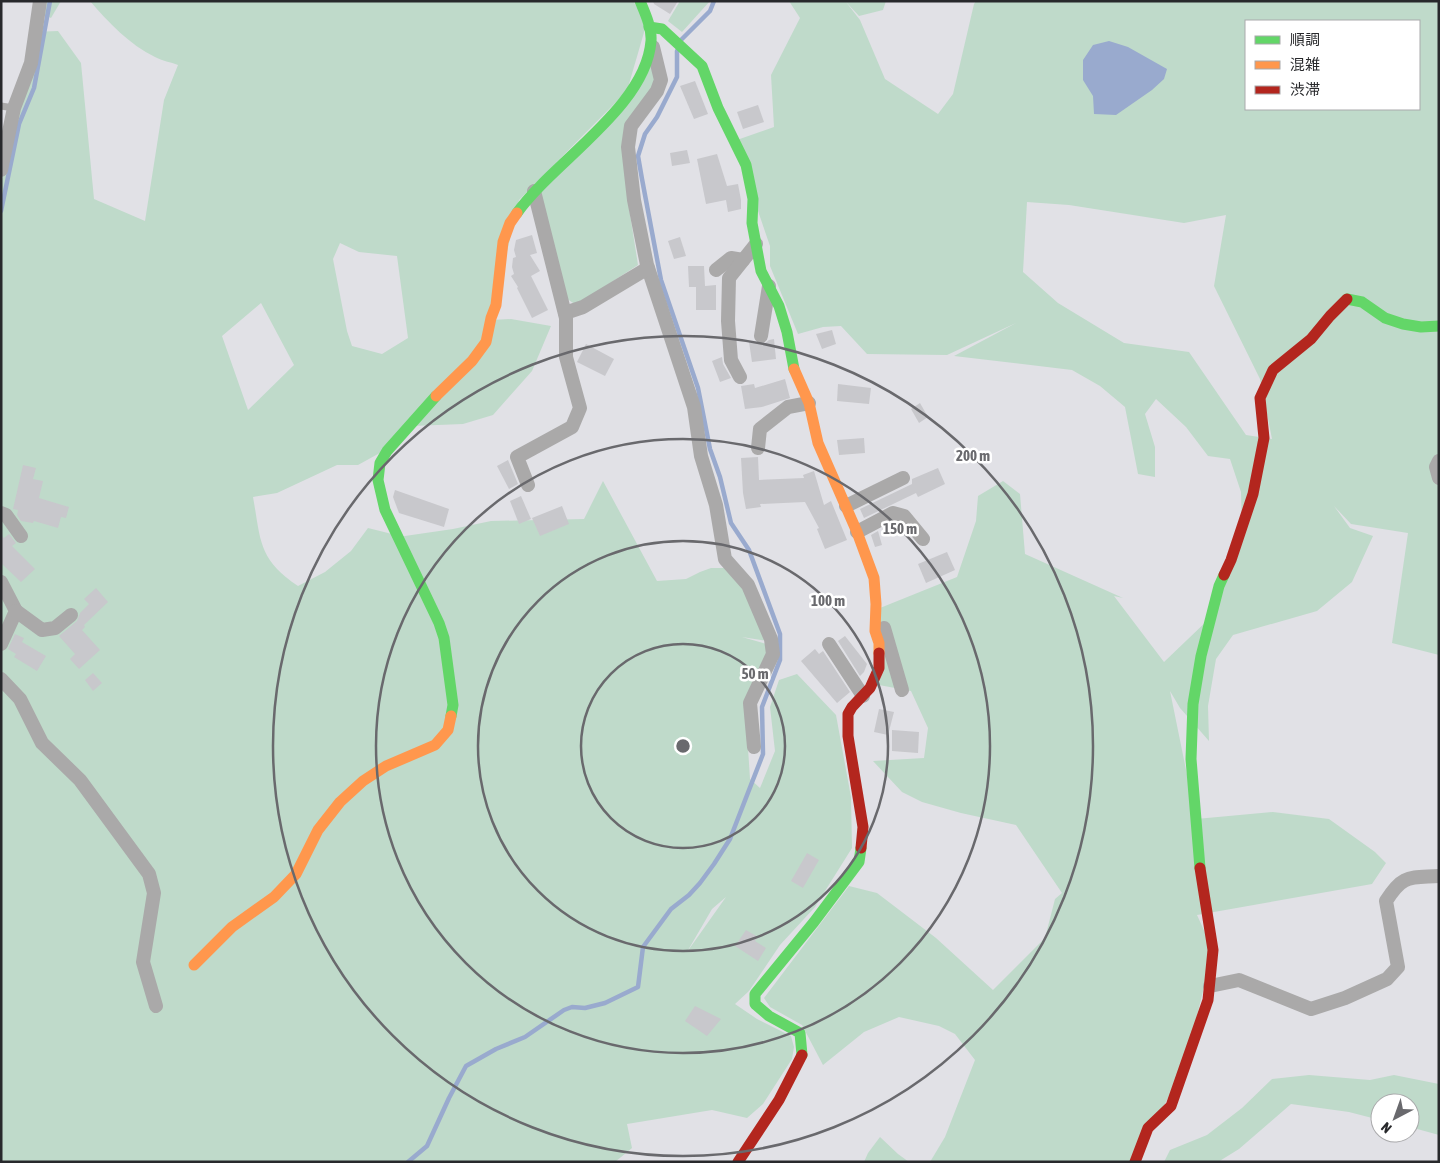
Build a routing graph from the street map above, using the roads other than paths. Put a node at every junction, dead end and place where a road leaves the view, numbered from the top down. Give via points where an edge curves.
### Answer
1 (40, 1) edge
2 (640, 1) edge
3 (649, 27) junction
4 (652, 43) junction
5 (8, 107) edge
6 (1, 170) edge
7 (534, 191) junction
8 (756, 244) junction
9 (743, 260) junction
10 (648, 268) junction
11 (716, 270) dead end
12 (769, 286) junction
13 (565, 313) junction
14 (1439, 326) edge
15 (761, 336) dead end
16 (740, 377) dead end
17 (809, 403) junction
18 (758, 448) dead end
19 (1439, 461) edge
20 (903, 478) dead end
21 (1439, 478) edge
22 (528, 485) dead end
23 (846, 506) junction
24 (1, 513) edge
25 (857, 532) junction
26 (21, 536) dead end
27 (923, 539) dead end
28 (1, 582) edge
29 (876, 604) junction
30 (16, 611) junction
31 (71, 615) dead end
32 (1, 644) edge
33 (829, 644) dead end
34 (1, 679) edge
35 (902, 690) dead end
36 (863, 696) junction
37 (754, 746) dead end
38 (1439, 876) edge
39 (194, 965) dead end
40 (1210, 986) junction
41 (156, 1006) dead end
42 (738, 1162) edge
43 (1135, 1162) edge

1 - 5 street via 31,63
2 - 3 street
3 - 4 street
3 - 8 street via 662,29 702,66 746,166 753,199 752,223
4 - 7 street via 647,65 632,92 596,132
4 - 10 street via 661,80 631,126 628,147 634,200
5 - 6 street
7 - 13 street
7 - 39 street via 510,224 503,241 496,305 487,343 387,449 378,469 378,491 385,510 444,638 453,705 448,730 435,745 386,766 340,802 318,830 296,874 274,897 232,927
8 - 9 street
8 - 12 street via 761,271
9 - 11 street via 731,258
9 - 16 street via 729,278 731,360
10 - 13 street via 583,307
10 - 37 street via 694,407 725,559 748,585 771,638 773,654 750,703
12 - 15 street
12 - 17 street via 779,306 794,367
13 - 22 street via 566,357 580,408 572,427 517,457
14 - 40 street via 1403,324 1385,318 1362,302 1347,299 1311,339 1273,370 1260,398 1264,438 1253,494 1219,586 1201,656 1193,704 1191,759 1200,873 1213,950
17 - 18 street via 788,407 760,429
17 - 23 street via 818,443
19 - 21 street via 1436,467
20 - 23 street
23 - 25 street
24 - 26 street
25 - 27 street via 893,514 904,516
25 - 29 street via 874,578
28 - 30 street
29 - 35 street
29 - 36 street via 879,668
30 - 31 street via 42,630 55,628
30 - 32 street
33 - 36 street
34 - 41 street via 20,699 42,743 80,780 150,874 154,893 143,962
36 - 42 street via 848,714 848,736 863,827 859,862 755,994 755,1004 769,1016 800,1033 803,1054 779,1100
38 - 40 street via 1408,878 1395,886 1386,901 1398,966 1387,979 1311,1009 1239,980
40 - 43 street via 1171,1106 1148,1128

